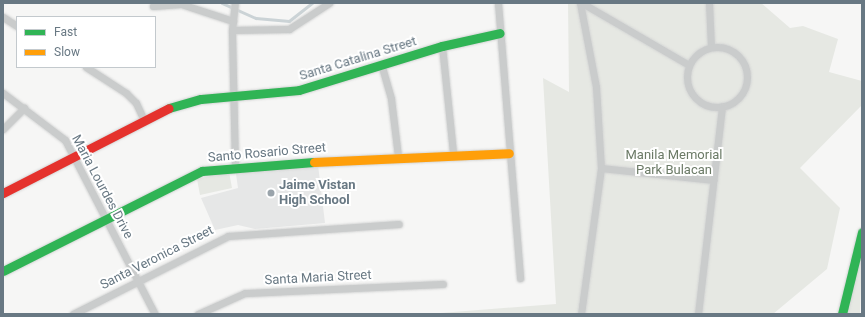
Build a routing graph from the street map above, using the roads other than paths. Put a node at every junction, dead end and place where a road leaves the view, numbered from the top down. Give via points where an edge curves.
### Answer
1 (235, 3) edge
2 (329, 3) edge
3 (498, 3) edge
4 (581, 3) edge
5 (709, 3) edge
6 (153, 6) dead end
7 (3, 17) edge
8 (233, 19) junction
9 (16, 25) edge
10 (232, 30) junction
11 (500, 33) junction
12 (442, 46) junction
13 (711, 47) junction
14 (689, 65) junction
15 (382, 67) junction
16 (88, 68) edge
17 (3, 93) edge
18 (235, 96) junction
19 (722, 106) junction
20 (24, 108) junction
21 (144, 120) junction
22 (3, 129) edge
23 (509, 153) junction
24 (453, 154) junction
25 (75, 156) junction
26 (398, 156) junction
27 (235, 166) junction
28 (601, 168) junction
29 (713, 180) junction
30 (3, 193) edge
31 (106, 219) junction
32 (399, 224) dead end
33 (862, 232) edge
34 (3, 271) edge
35 (520, 278) dead end
36 (139, 281) junction
37 (443, 284) dead end
38 (73, 314) edge
39 (155, 314) edge
40 (198, 314) edge
41 (581, 314) edge
42 (698, 314) edge
43 (842, 314) edge

1 - 8 street
2 - 10 street via 289,29
3 - 11 street
4 - 14 street
4 - 28 street via 596,87
5 - 13 street
6 - 8 street via 187,5
7 - 9 street
8 - 10 street
10 - 18 street
11 - 12 main road, Santa Catalina Street
11 - 23 street
12 - 15 main road, Santa Catalina Street
12 - 24 street
13 - 14 street via 698,53
13 - 19 street via 735,53 747,75 741,94
14 - 19 street via 687,83 693,95 704,104
15 - 18 main road, Santa Catalina Street via 299,90
15 - 26 street via 391,99
16 - 21 street via 126,93 136,103
17 - 20 street, Maria Lourdes Drive
18 - 21 main road, Santa Catalina Street via 201,99
18 - 27 street
19 - 29 street
20 - 22 street
20 - 25 street, Maria Lourdes Drive via 65,140
21 - 25 main road, Santa Catalina Street
23 - 24 main road, Santo Rosario Street
23 - 35 street
24 - 26 main road, Santo Rosario Street
25 - 30 main road, Santa Catalina Street
25 - 31 street, Maria Lourdes Drive
26 - 27 main road, Santo Rosario Street
27 - 31 main road, Santo Rosario Street via 188,176
28 - 29 street
28 - 41 street
29 - 42 street
31 - 34 main road, Santo Rosario Street
31 - 36 street, Maria Lourdes Drive
32 - 36 street, Santa Veronica Street via 228,236
33 - 43 main road
36 - 38 street, Santa Veronica Street
36 - 39 street, Maria Lourdes Drive
37 - 40 street, Santa Maria Street via 246,293

